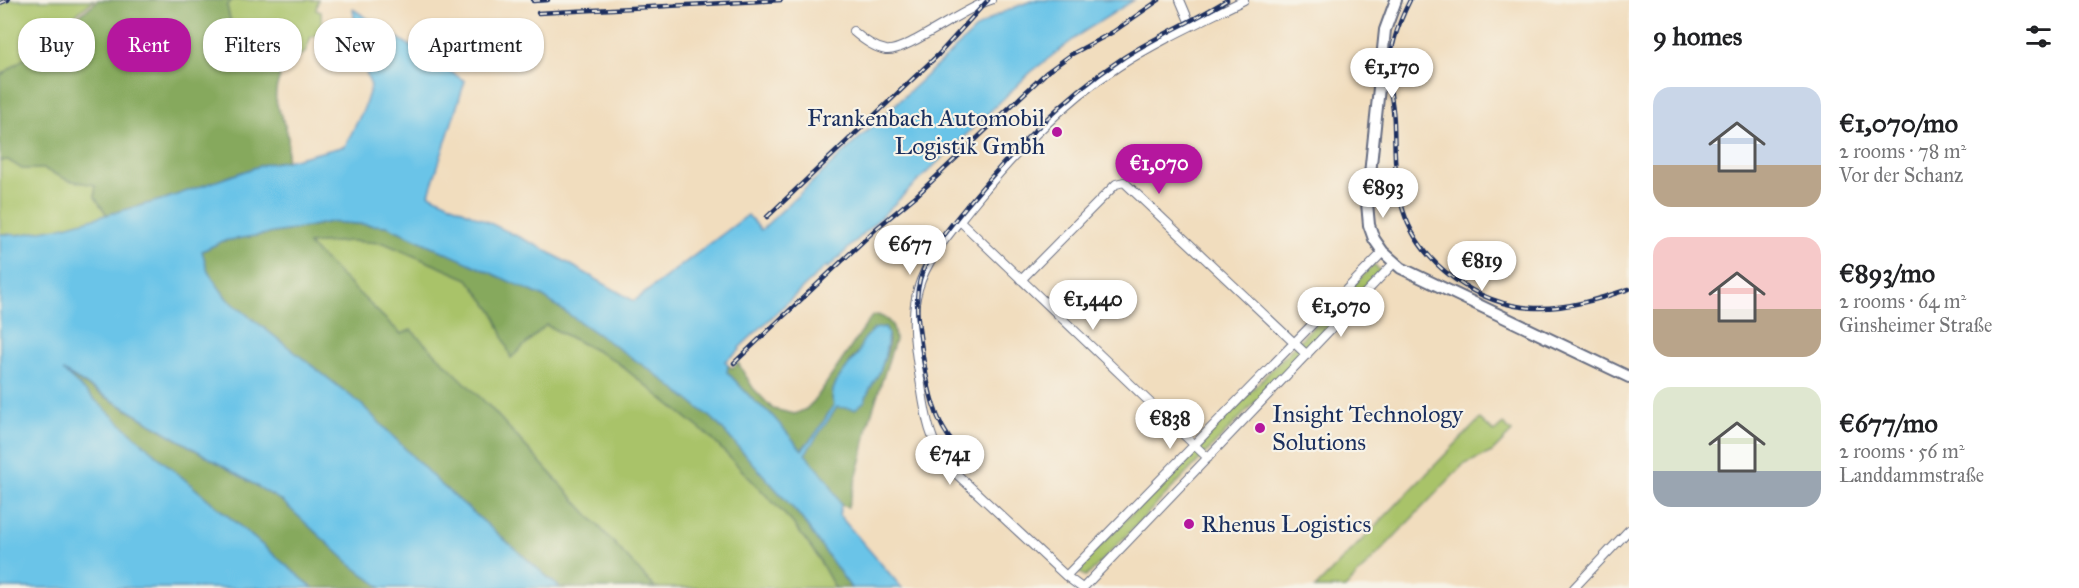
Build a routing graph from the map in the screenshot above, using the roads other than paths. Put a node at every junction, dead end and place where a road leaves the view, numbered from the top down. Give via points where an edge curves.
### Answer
1 (991, 0) edge
2 (1180, 0) edge
3 (1244, 0) edge
4 (1396, 0) edge
5 (1191, 26) junction
6 (853, 31) dead end
7 (960, 221) junction
8 (1383, 252) junction
9 (1394, 263) junction
10 (1021, 280) junction
11 (1293, 342) junction
12 (1307, 355) junction
13 (1629, 377) edge
14 (1194, 444) junction
15 (1208, 458) junction
16 (1629, 530) edge
17 (1066, 576) junction
18 (1082, 588) edge
19 (1574, 588) edge

1 - 6 street via 895,49 883,49
2 - 5 street
3 - 5 street
4 - 8 main road via 1385,30 1368,192 1369,225
5 - 7 street via 1091,86 1019,151
7 - 10 street
7 - 17 street via 928,266 918,288 915,350 928,426 949,467
8 - 9 main road
8 - 11 street
9 - 12 street
9 - 13 main road
10 - 11 street via 1116,184 1124,182
10 - 14 street
11 - 12 street
11 - 14 street
12 - 15 street
14 - 15 street
14 - 17 street
15 - 18 street
16 - 19 street
17 - 18 street

